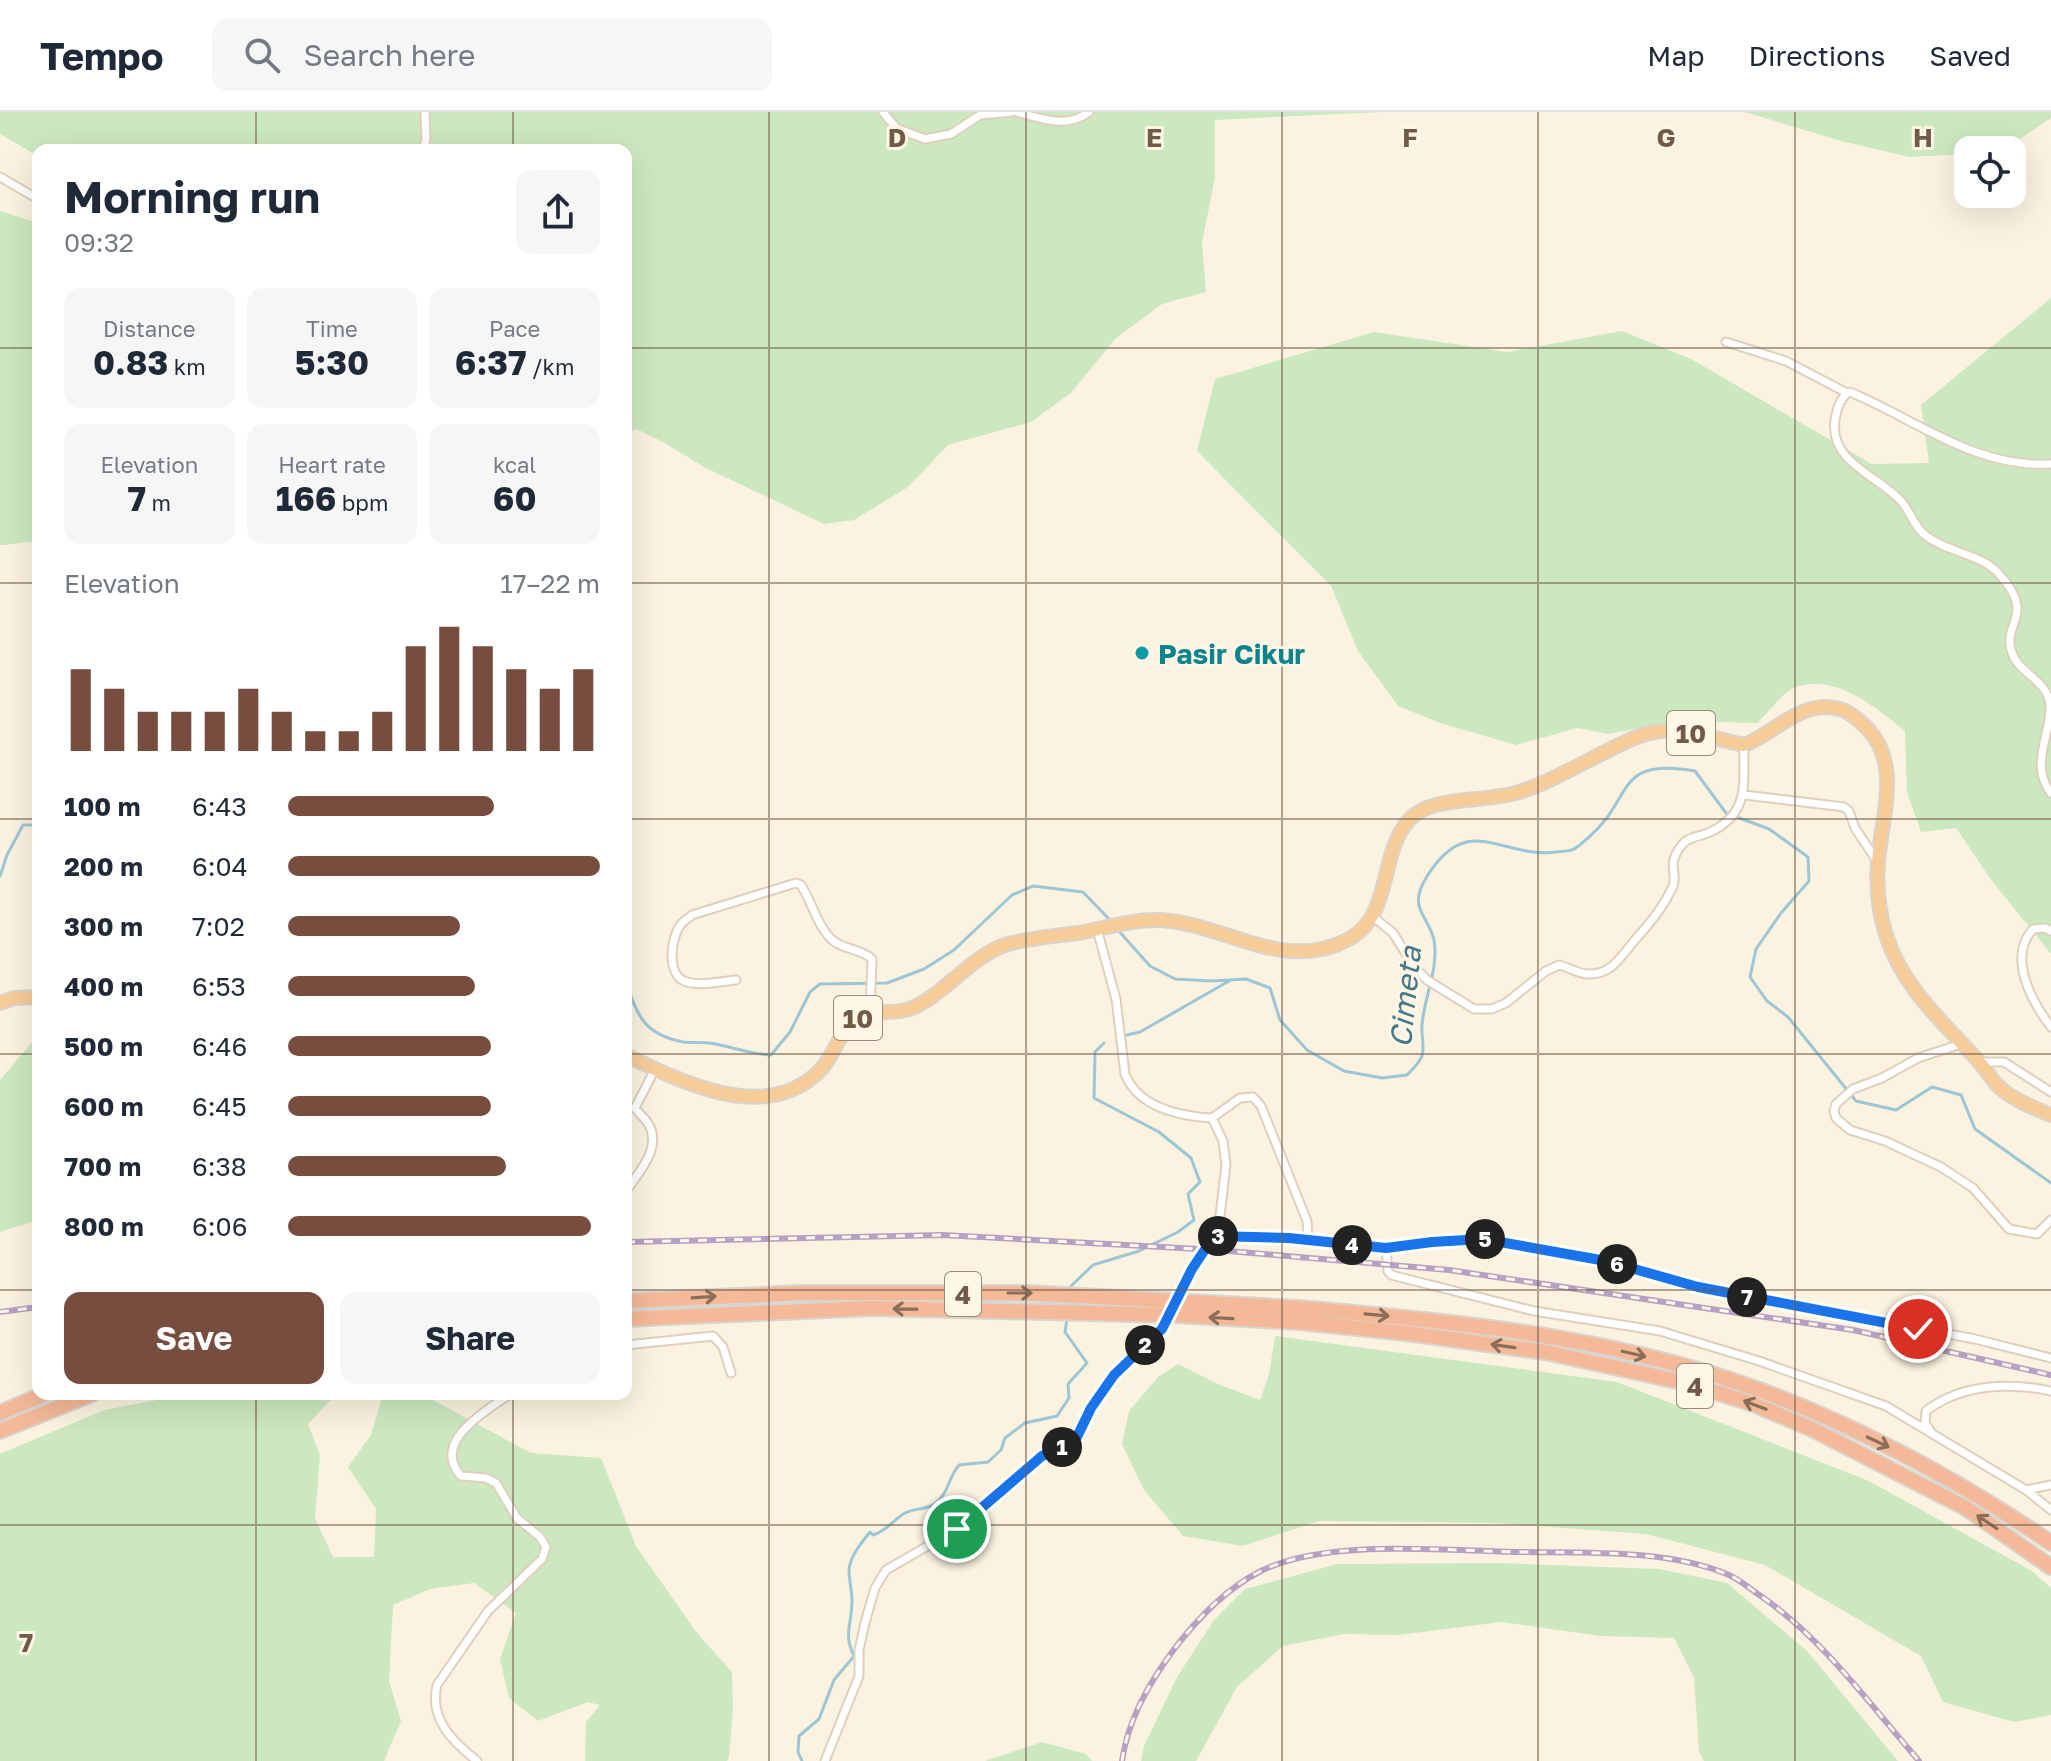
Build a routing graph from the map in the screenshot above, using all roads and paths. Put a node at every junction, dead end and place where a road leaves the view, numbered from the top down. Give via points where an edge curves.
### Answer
1 (425, 112) edge
2 (883, 112) edge
3 (1014, 112) edge
4 (1089, 112) edge
5 (425, 144) edge
6 (0, 177) edge
7 (32, 196) edge
8 (1726, 342) dead end
9 (1847, 393) junction
10 (2051, 464) edge
11 (1744, 745) junction
12 (2051, 793) edge
13 (1744, 795) junction
14 (1878, 863) junction
15 (1372, 916) junction
16 (1102, 928) junction
17 (2051, 931) edge
18 (736, 980) dead end
19 (32, 997) edge
20 (0, 1003) edge
21 (870, 1012) junction
22 (2051, 1027) edge
23 (1961, 1044) junction
24 (632, 1058) edge
25 (1979, 1062) junction
26 (655, 1069) junction
27 (2051, 1092) edge
28 (2051, 1115) edge
29 (1212, 1118) junction
30 (632, 1183) edge
31 (2051, 1220) edge
32 (1214, 1236) junction
33 (1308, 1240) junction
34 (1386, 1248) junction
35 (632, 1301) edge
36 (1299, 1315) junction
37 (632, 1319) edge
38 (632, 1344) edge
39 (2051, 1358) edge
40 (731, 1373) dead end
41 (2051, 1391) edge
42 (32, 1399) edge
43 (77, 1400) edge
44 (501, 1400) edge
45 (0, 1413) edge
46 (0, 1431) edge
47 (1932, 1434) junction
48 (2051, 1485) edge
49 (2026, 1490) junction
50 (2051, 1510) edge
51 (2051, 1543) edge
52 (2051, 1567) edge
53 (477, 1761) edge
54 (825, 1761) edge

1 - 5 street
2 - 3 street via 896,128 925,139 951,134 980,115
3 - 4 street via 1073,121
6 - 7 street
8 - 9 street via 1786,361
9 - 10 street via 1949,442 1987,455
9 - 12 street via 1834,430 1847,459 1902,502 1925,535 1995,569 2016,598 2019,614 2010,648 2015,663 2048,694 2051,708 2042,761
11 - 13 street
11 - 14 highway, 10 via 1806,710 1843,710 1860,720 1881,746 1887,771
11 - 15 highway, 10 via 1677,730 1652,732 1522,791 1420,810 1397,839
13 - 14 street via 1844,807
13 - 15 street via 1723,822 1681,845 1671,864 1674,884 1622,959 1603,972 1585,975 1559,965 1492,1009 1474,1009 1427,980 1393,933
14 - 23 highway, 10 via 1877,893 1887,937 1911,985
15 - 16 highway, 10 via 1350,939 1295,952 1164,920
16 - 21 highway, 10 via 1007,944 908,1010
16 - 29 street via 1125,1074 1137,1094 1163,1109
17 - 22 street via 2033,929 2027,935 2022,965 2039,1011
18 - 21 street via 690,982 678,977 672,964 681,924 692,915 790,883 801,885 832,940 872,959
19 - 20 highway
21 - 26 highway, 10 via 848,1027 815,1076 790,1091 740,1096
23 - 25 highway, 10
23 - 31 street via 1853,1089 1836,1104 1836,1118 1850,1130 1941,1167 1973,1188 2009,1229 2037,1234
24 - 26 highway, 10
25 - 27 street via 2004,1062
25 - 28 highway, 10 via 2019,1101
26 - 30 street via 635,1108 647,1122 654,1145
29 - 32 street via 1226,1165
29 - 33 street via 1240,1098 1253,1097 1261,1106 1307,1221
32 - 33 street
32 - 54 street via 1162,1329 1114,1375 1076,1439 1042,1456 957,1529 882,1576 861,1638 859,1676
33 - 34 street
34 - 39 street via 1483,1239 1564,1252 1698,1287
34 - 47 street via 1391,1275 1534,1311 1660,1331 1886,1406
35 -> 36 highway, 4, bridge via 802,1293 1028,1293
36 -> 37 highway, 4, bridge via 871,1308
36 -> 51 highway, 4 via 1500,1329 1670,1363 1735,1382 1896,1450
52 -> 36 highway, 4 via 1966,1508 1753,1404 1691,1384 1545,1352
38 - 40 street via 713,1336 723,1347
41 - 47 street via 1980,1387 1957,1393 1926,1411
42 - 45 highway
43 - 46 highway
44 - 53 street via 456,1438 456,1471 496,1483 517,1518 546,1547 542,1559 488,1611 437,1685 438,1718
47 - 49 street
48 - 49 street
49 - 50 street

